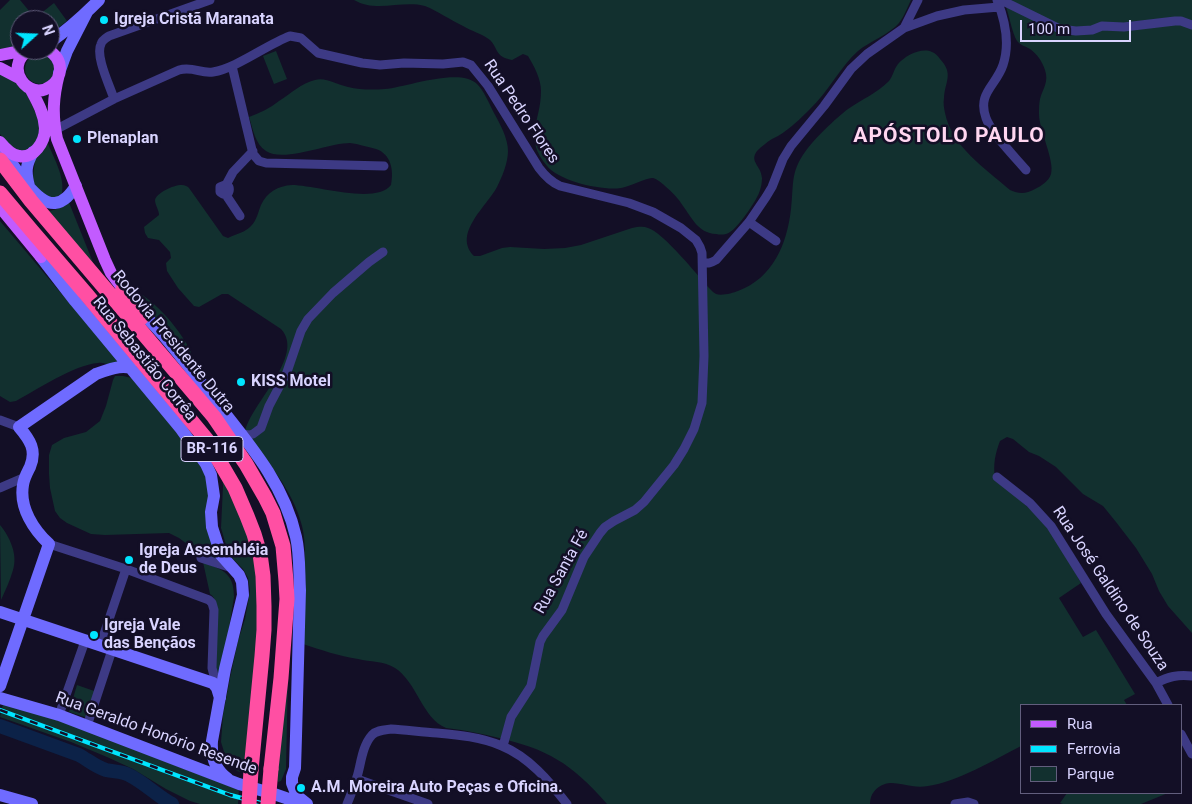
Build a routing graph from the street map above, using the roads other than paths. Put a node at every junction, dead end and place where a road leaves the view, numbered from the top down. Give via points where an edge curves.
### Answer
1 (99, 0) edge
2 (210, 0) edge
3 (918, 0) edge
4 (998, 3) edge
5 (87, 12) junction
6 (1192, 26) edge
7 (904, 28) junction
8 (60, 35) edge
9 (20, 60) edge
10 (58, 60) edge
11 (232, 66) junction
12 (0, 68) edge
13 (59, 74) junction
14 (20, 78) junction
15 (30, 88) junction
16 (114, 99) junction
17 (55, 130) junction
18 (0, 144) edge
19 (253, 151) junction
20 (33, 152) junction
21 (0, 160) edge
22 (384, 166) dead end
23 (1026, 170) dead end
24 (76, 186) junction
25 (30, 188) junction
26 (0, 192) edge
27 (0, 207) edge
28 (240, 216) dead end
29 (749, 222) junction
30 (776, 241) dead end
31 (383, 252) dead end
32 (41, 257) junction
33 (703, 262) junction
34 (123, 289) junction
35 (131, 348) junction
36 (131, 368) junction
37 (214, 418) junction
38 (0, 420) edge
39 (19, 428) junction
40 (242, 434) junction
41 (25, 477) junction
42 (997, 477) dead end
43 (0, 488) edge
44 (49, 544) junction
45 (201, 558) dead end
46 (126, 569) junction
47 (235, 570) junction
48 (0, 612) edge
49 (23, 620) junction
50 (85, 641) junction
51 (100, 646) junction
52 (112, 650) junction
53 (1192, 676) edge
54 (1156, 683) junction
55 (0, 686) edge
56 (220, 692) junction
57 (0, 698) edge
58 (1167, 704) edge
59 (59, 715) junction
60 (87, 726) junction
61 (1182, 736) edge
62 (503, 746) junction
63 (1192, 754) edge
64 (294, 773) junction
65 (228, 779) junction
66 (357, 779) junction
67 (0, 795) edge
68 (271, 799) edge
69 (32, 804) edge
70 (249, 804) edge
71 (303, 804) edge
72 (347, 804) edge
73 (428, 804) edge
74 (567, 804) edge
75 (955, 804) edge
76 (974, 804) edge

1 - 5 main road
2 - 16 street via 104,39 100,46 100,59
3 - 7 street
4 - 6 street via 1007,3 1060,28 1076,31 1175,21
4 - 7 street via 937,16
4 - 23 street via 1006,36 1005,58 984,98 984,109 992,128
5 - 8 main road
5 - 13 main road via 66,51
7 - 29 street via 851,69 786,152 772,186
9 - 14 main road
10 - 13 main road
11 - 16 street, Rua Pedro Flores via 210,73 187,68 179,70
11 - 19 street
11 - 33 street, Rua Pedro Flores via 294,36 318,53 362,63 469,64 488,86 539,168 550,180 560,186 644,208 663,217 696,240
12 - 14 main road
13 - 15 main road via 48,88
13 - 17 main road via 54,97
14 - 15 main road
15 - 20 main road via 42,113 45,129 41,143
16 - 17 street, Rua Pedro Flores
17 - 24 main road
18 - 20 main road via 18,156
18 - 25 main road
19 - 22 street via 263,162
19 - 28 street via 233,172 226,185 230,190 226,195
20 - 25 main road via 26,170
21 - 37 highway, Rodovia Presidente Dutra / BR-116
24 - 25 main road via 66,198 55,203 49,203
24 - 34 main road via 105,260
26 - 35 highway, BR-116
27 - 32 main road, Rua Sebastião Corrêa
29 - 30 street
29 - 33 street via 716,260
31 - 40 street via 333,293 308,319 261,428 253,434
32 - 35 highway
32 - 36 main road, Rua Sebastião Corrêa
33 - 62 street, Rua Santa Fé via 702,403 694,429 674,464 644,502 605,527 584,557 562,610 540,642 531,686 511,717
34 - 37 highway via 136,312
34 - 40 main road
35 - 70 highway, BR-116, bridge via 206,440 235,488 260,554 264,630
36 - 39 main road via 114,368 96,374
36 - 47 main road, Rua Sebastião Corrêa via 206,464 213,482 211,512 215,540 221,555
37 - 68 highway, Rodovia Presidente Dutra / BR-116, bridge via 265,497 283,546 287,599
38 - 39 street
39 - 41 main road via 29,439 33,453
40 - 64 main road via 264,463 280,492 297,539 300,590
41 - 43 street
41 - 44 main road via 22,501 37,531
42 - 54 street, Rua José Galdino de Souza via 1030,503 1050,526 1106,614
44 - 46 street
44 - 49 main road
45 - 47 street
46 - 51 street
46 - 56 street via 212,603 212,668
47 - 56 main road, Rua Sebastião Corrêa via 242,582 243,595
48 - 49 main road
49 - 50 main road
49 - 55 main road
50 - 51 main road
50 - 59 street
51 - 52 main road
52 - 56 main road via 213,683
52 - 60 street
53 - 54 street via 1177,675
54 - 58 street, Rua José Galdino de Souza
56 - 65 main road, Rua Sebastião Corrêa via 212,750 218,770
57 - 59 main road, Rua Geraldo Honório Resende
59 - 60 main road, Rua Geraldo Honório Resende
60 - 65 main road, Rua Geraldo Honório Resende
61 - 63 street
62 - 66 street via 461,736 384,730 375,733 366,744
62 - 74 street via 535,767
64 - 68 main road via 286,791
64 - 71 main road via 292,783
65 - 68 main road, Rua Geraldo Honório Resende
66 - 72 street
66 - 73 street
67 - 69 main road
68 - 71 main road, Rua Geraldo Honório Resende
75 - 76 street

